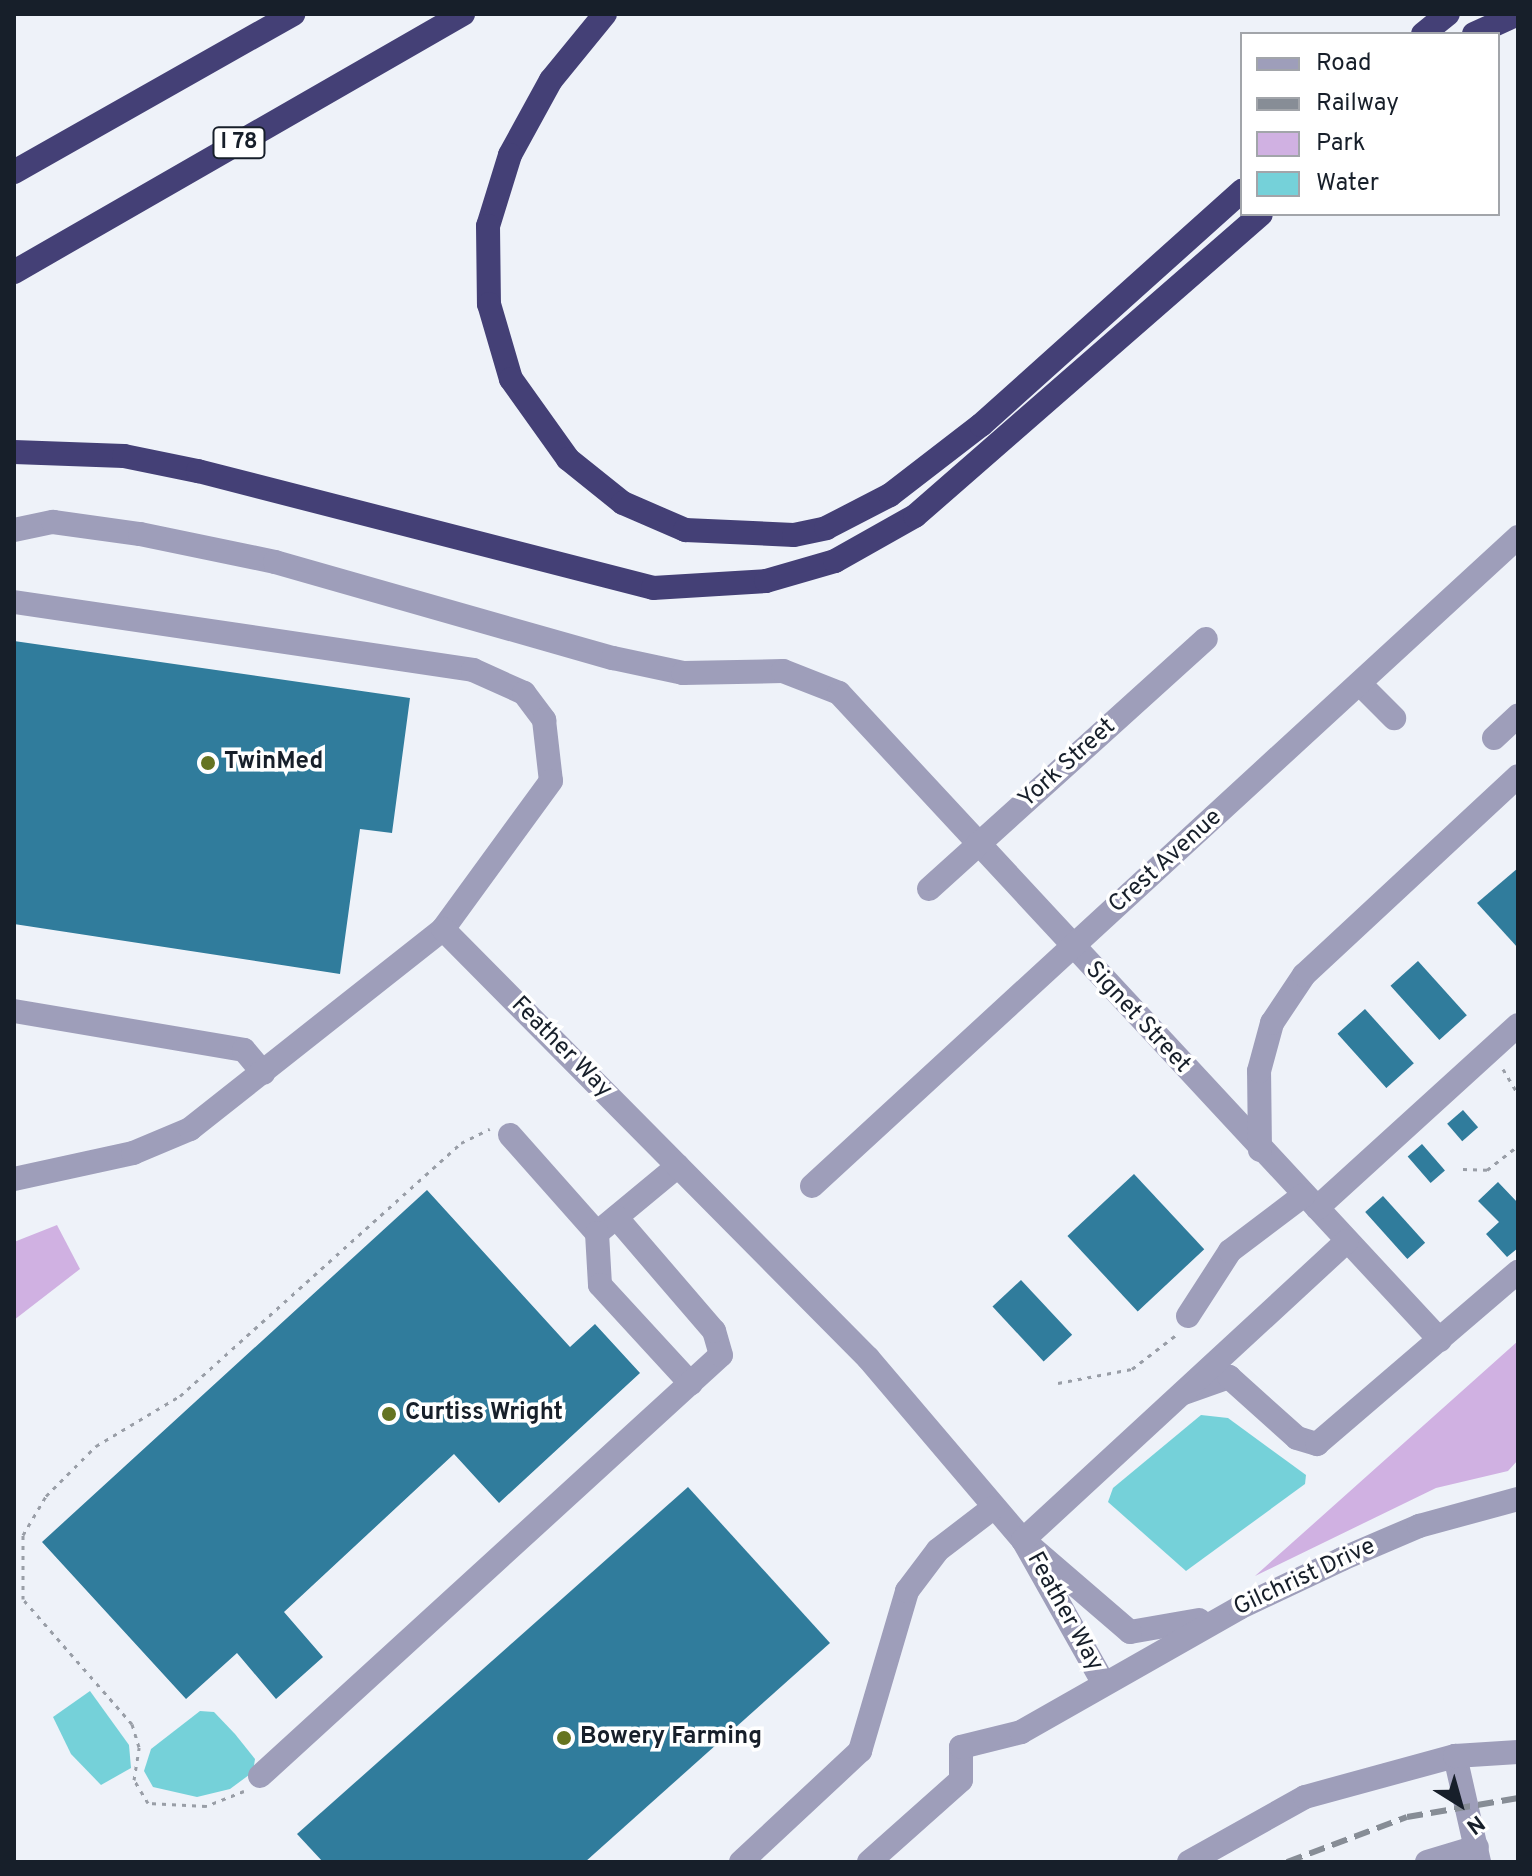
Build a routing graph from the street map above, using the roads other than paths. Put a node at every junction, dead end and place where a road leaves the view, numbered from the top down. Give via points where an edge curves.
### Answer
1 (293, 14) edge
2 (463, 14) edge
3 (605, 14) edge
4 (1448, 14) edge
5 (1486, 14) edge
6 (1518, 14) edge
7 (1426, 32) edge
8 (1469, 32) edge
9 (1478, 32) edge
10 (14, 172) edge
11 (1240, 193) edge
12 (1259, 216) edge
13 (14, 272) edge
14 (14, 452) edge
15 (14, 530) edge
16 (1518, 537) edge
17 (14, 602) edge
18 (1206, 639) dead end
19 (1361, 685) junction
20 (1518, 716) edge
21 (1394, 718) dead end
22 (1494, 738) dead end
23 (1518, 776) edge
24 (976, 847) junction
25 (929, 889) dead end
26 (443, 929) junction
27 (1072, 948) junction
28 (14, 1011) edge
29 (1518, 1025) edge
30 (263, 1073) junction
31 (510, 1135) road end
32 (1260, 1150) junction
33 (678, 1166) junction
34 (14, 1179) edge
35 (812, 1186) dead end
36 (1307, 1197) junction
37 (616, 1217) junction
38 (597, 1233) junction
39 (1347, 1241) junction
40 (1518, 1272) edge
41 (1188, 1316) road end
42 (1440, 1340) junction
43 (691, 1384) junction
44 (1168, 1399) junction
45 (1518, 1499) edge
46 (993, 1508) junction
47 (1023, 1540) junction
48 (1239, 1608) junction
49 (1104, 1684) junction
50 (1518, 1752) edge
51 (1455, 1756) junction
52 (260, 1776) road end
53 (1478, 1854) edge
54 (741, 1862) edge
55 (869, 1862) edge
56 (1189, 1862) edge
57 (1427, 1862) edge

1 - 10 highway
2 - 13 highway, I 78
3 - 11 highway via 551,80 510,155 488,226 489,304 511,379 568,459 623,503 685,530 794,535 879,502 981,425
4 - 7 highway
5 - 8 highway
6 - 9 highway
12 - 14 highway via 915,516 835,561 766,581 653,588 198,471 124,456
15 - 24 street, Signet Street via 53,522 275,562 683,673 810,677 870,721
16 - 19 street, Crest Avenue
17 - 26 street via 473,670 524,693 544,720 551,781
18 - 24 street, York Street
19 - 21 street
19 - 27 street, Crest Avenue
20 - 22 street
23 - 32 street via 1304,975 1272,1023 1259,1071
24 - 25 street, York Street
24 - 27 street, Signet Street
26 - 30 street
26 - 33 street, Feather Way
27 - 32 street, Signet Street
27 - 35 street, Crest Avenue
28 - 30 street via 244,1050
29 - 36 street
30 - 34 street via 163,1143
31 - 38 street
32 - 36 street, Signet Street
33 - 37 street
33 - 46 street, Feather Way via 868,1358
36 - 39 street, Signet Street
36 - 41 street via 1230,1251
37 - 38 street
37 - 43 street via 719,1339 721,1355
38 - 43 street via 600,1285
39 - 42 street, Signet Street
39 - 44 street
40 - 42 street
42 - 44 street via 1317,1444 1297,1438 1229,1377
43 - 52 street
44 - 47 street
45 - 48 street, Gilchrist Drive via 1419,1526
46 - 47 street, Feather Way
46 - 54 street via 938,1550 907,1591 860,1751
47 - 48 street, Feather Way via 1130,1632 1152,1633
47 - 49 street, Feather Way
48 - 49 street, Gilchrist Drive
49 - 55 street, Gilchrist Drive via 1021,1732 961,1747 961,1780
50 - 51 street
51 - 53 street
51 - 56 street via 1305,1797
53 - 57 street

